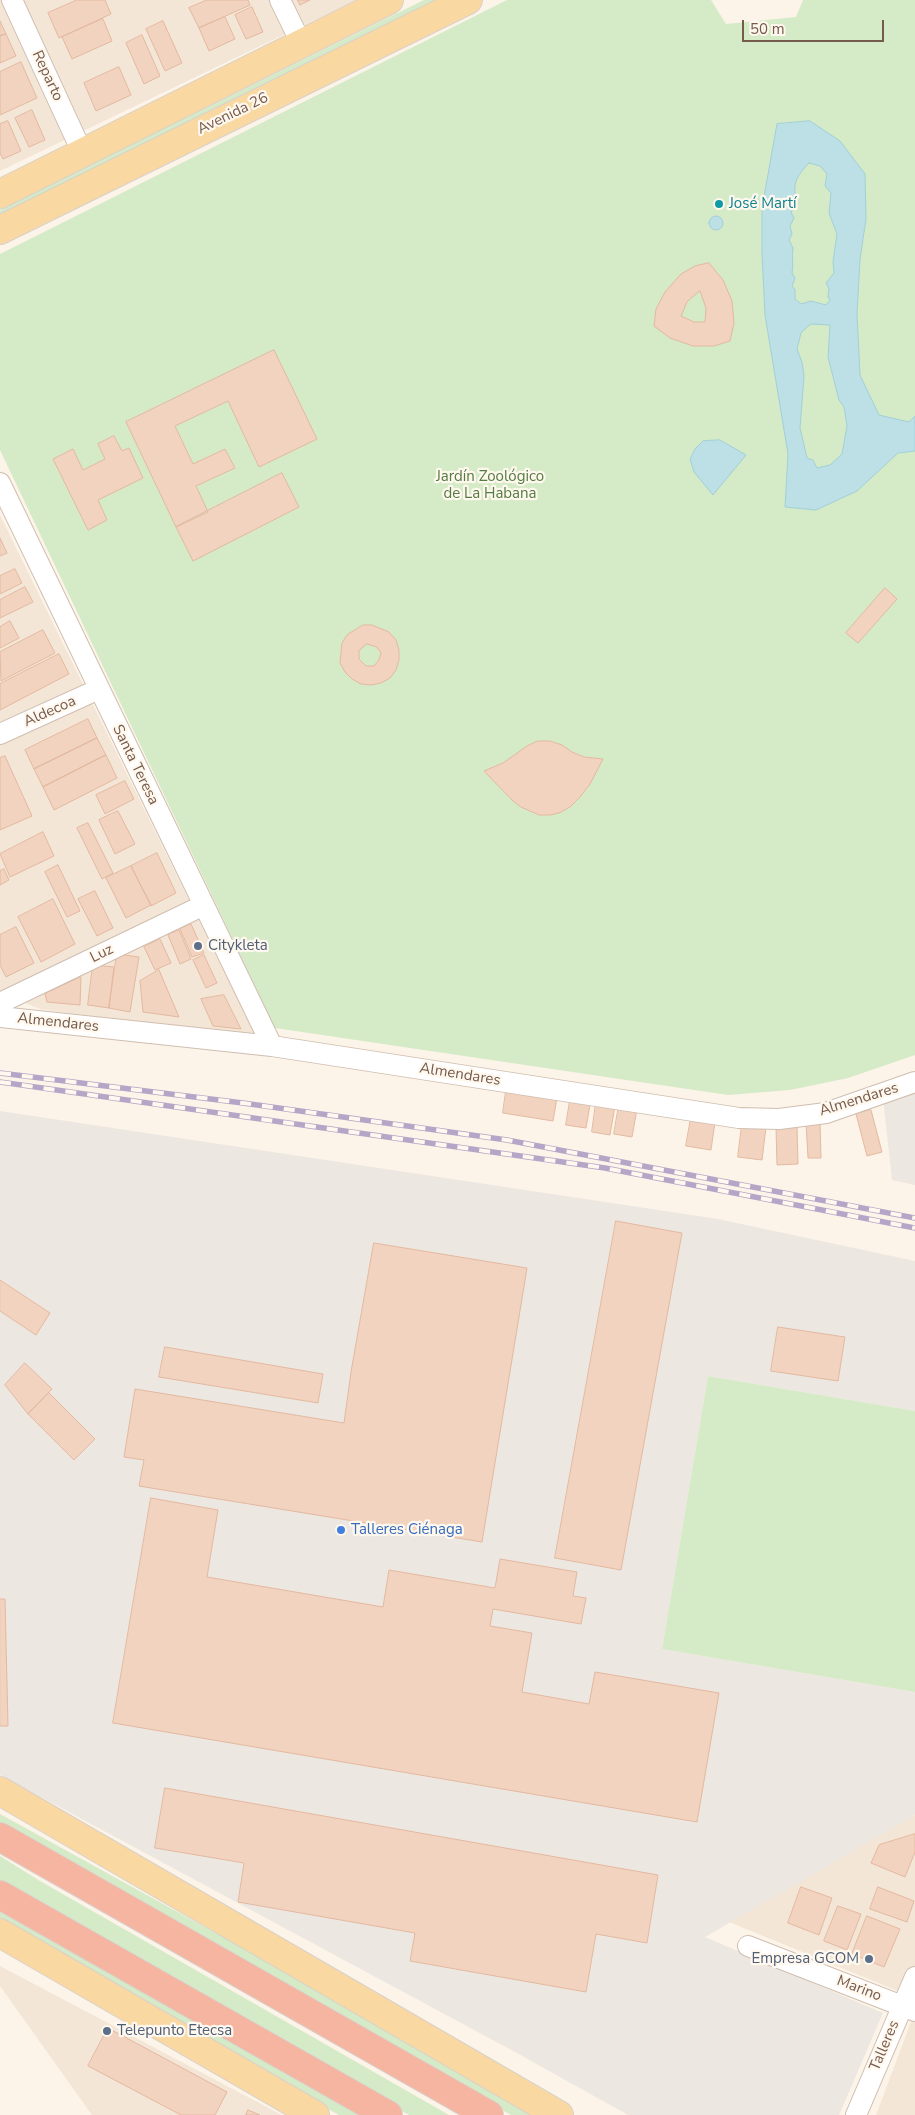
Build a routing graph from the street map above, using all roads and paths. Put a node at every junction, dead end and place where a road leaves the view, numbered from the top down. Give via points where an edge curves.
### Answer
1 (12, 0) edge
2 (280, 0) edge
3 (389, 0) edge
4 (468, 0) edge
5 (301, 43) junction
6 (82, 152) junction
7 (0, 194) edge
8 (0, 230) edge
9 (0, 483) edge
10 (99, 690) junction
11 (0, 734) edge
12 (204, 905) junction
13 (0, 1003) edge
14 (0, 1017) edge
15 (272, 1046) junction
16 (915, 1082) edge
17 (0, 1791) edge
18 (0, 1836) edge
19 (0, 1895) edge
20 (0, 1933) edge
21 (748, 1946) dead end
22 (915, 1978) edge
23 (909, 2009) edge
24 (315, 2115) edge
25 (388, 2115) edge
26 (489, 2115) edge
27 (559, 2115) edge
28 (856, 2115) edge

1 - 6 street, Reparto
2 - 5 street
3 - 5 main road
4 - 8 main road, Avenida 26
5 - 6 main road
6 - 7 main road
9 - 10 street, Santa Teresa
10 - 11 street, Aldecoa
10 - 12 street, Santa Teresa
12 - 13 street, Luz
12 - 15 street, Santa Teresa
14 - 15 street, Almendares
15 - 16 street, Almendares via 738,1118 779,1119 826,1113
17 - 27 main road
18 - 26 highway
19 - 25 highway
20 - 24 main road
21 - 23 street, Marino
22 - 23 street, Talleres
23 - 28 street, Talleres

